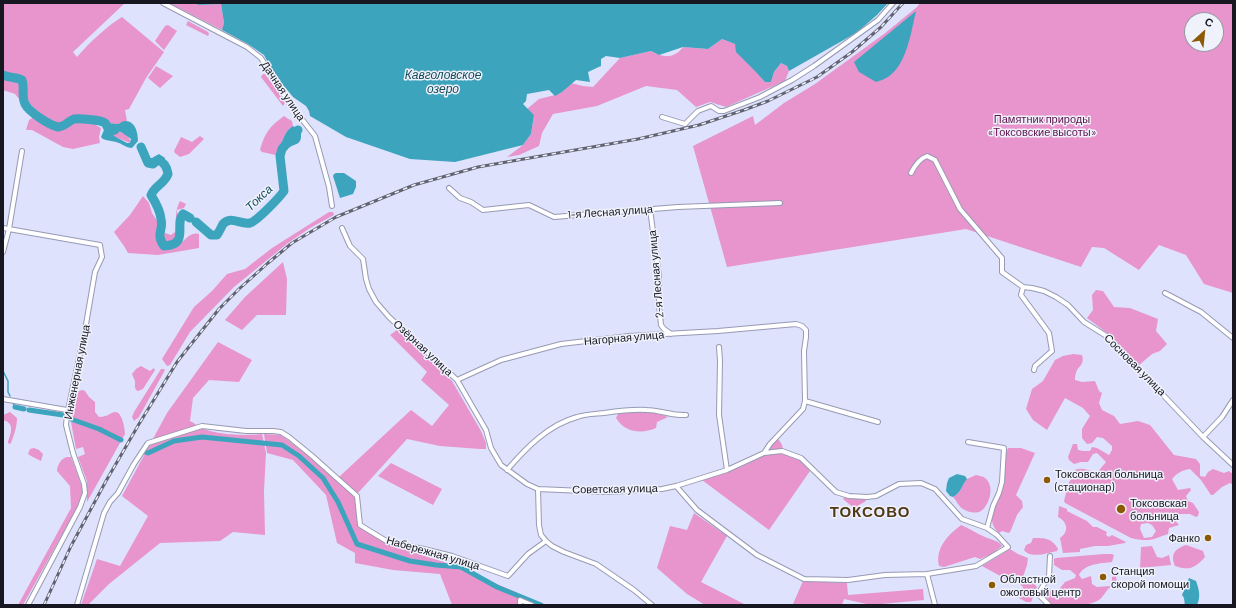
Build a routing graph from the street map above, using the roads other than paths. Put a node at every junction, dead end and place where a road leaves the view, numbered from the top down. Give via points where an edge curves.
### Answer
1 (163, 3) edge
2 (893, 3) edge
3 (662, 117) dead end
4 (22, 151) dead end
5 (911, 173) dead end
6 (449, 188) dead end
7 (780, 203) dead end
8 (332, 206) dead end
9 (650, 209) junction
10 (3, 228) edge
11 (342, 228) dead end
12 (9, 229) junction
13 (3, 252) edge
14 (1023, 287) junction
15 (1166, 293) dead end
16 (672, 334) junction
17 (1233, 338) edge
18 (719, 347) dead end
19 (1034, 370) dead end
20 (457, 380) junction
21 (3, 399) edge
22 (1233, 400) edge
23 (805, 401) junction
24 (67, 410) junction
25 (686, 415) dead end
26 (878, 422) dead end
27 (1203, 437) junction
28 (968, 442) dead end
29 (764, 453) junction
30 (1233, 466) edge
31 (507, 470) junction
32 (727, 470) junction
33 (676, 486) junction
34 (538, 488) junction
35 (987, 528) junction
36 (546, 540) junction
37 (1050, 556) dead end
38 (927, 574) junction
39 (28, 605) edge
40 (77, 605) edge
41 (520, 605) edge
42 (532, 605) edge
43 (652, 605) edge
44 (935, 605) edge
45 (1049, 605) edge

1 - 8 street, Дачная улица via 247,47 261,58 287,100 315,136
2 - 3 street via 878,20 857,36 792,80 760,97 724,111 711,106 698,111 685,124
4 - 12 street
5 - 14 street, Сосновая улица via 922,158 928,156 935,160 960,209 1002,258 1002,272
6 - 9 street, 1-я Лесная улица via 460,198 483,210 529,205 554,217
7 - 9 street, 1-я Лесная улица
9 - 16 street, 2-я Лесная улица via 659,277 661,325
10 - 12 street
11 - 20 street, Озёрная улица via 350,246 363,259 369,289 376,302
12 - 13 street
12 - 24 street, Инженерная улица via 100,245 102,257 96,272
14 - 19 street via 1021,295 1049,333 1052,351 1035,366
14 - 27 street, Сосновая улица via 1056,297 1068,305 1084,322 1108,337
15 - 17 street via 1201,312
16 - 20 street, Нагорная улица via 561,344 501,360
16 - 23 street, Нагорная улица via 796,324 802,326 806,330
18 - 32 street via 718,415
20 - 31 street, Озёрная улица via 486,430 491,448
21 - 24 street
22 - 27 street via 1222,417
23 - 26 street
23 - 29 street via 803,409
24 - 39 street, Инженерная улица via 66,425 85,493
25 - 31 street via 648,410 577,416 549,430
27 - 30 street, Сосновая улица
28 - 35 street via 1004,448 1002,482
29 - 32 street, Советская улица
29 - 35 street, Советская улица via 782,451 801,458 836,492 849,496 876,496 899,484 921,483 935,489 962,519
31 - 34 street, Озёрная улица via 527,484
32 - 33 street, Советская улица
33 - 34 street, Советская улица via 606,492
33 - 38 street via 697,510 757,555 804,579 848,580 885,575
34 - 36 street via 539,525 541,536
35 - 38 street via 1008,547 976,566
36 - 40 street, Набережная улица via 528,554 508,576 452,556 388,542 360,526 357,496 282,432 202,426 148,443 104,513
36 - 43 street via 558,549 596,564
37 - 45 street via 1049,576 1038,594
38 - 44 street
41 - 42 street via 520,600

